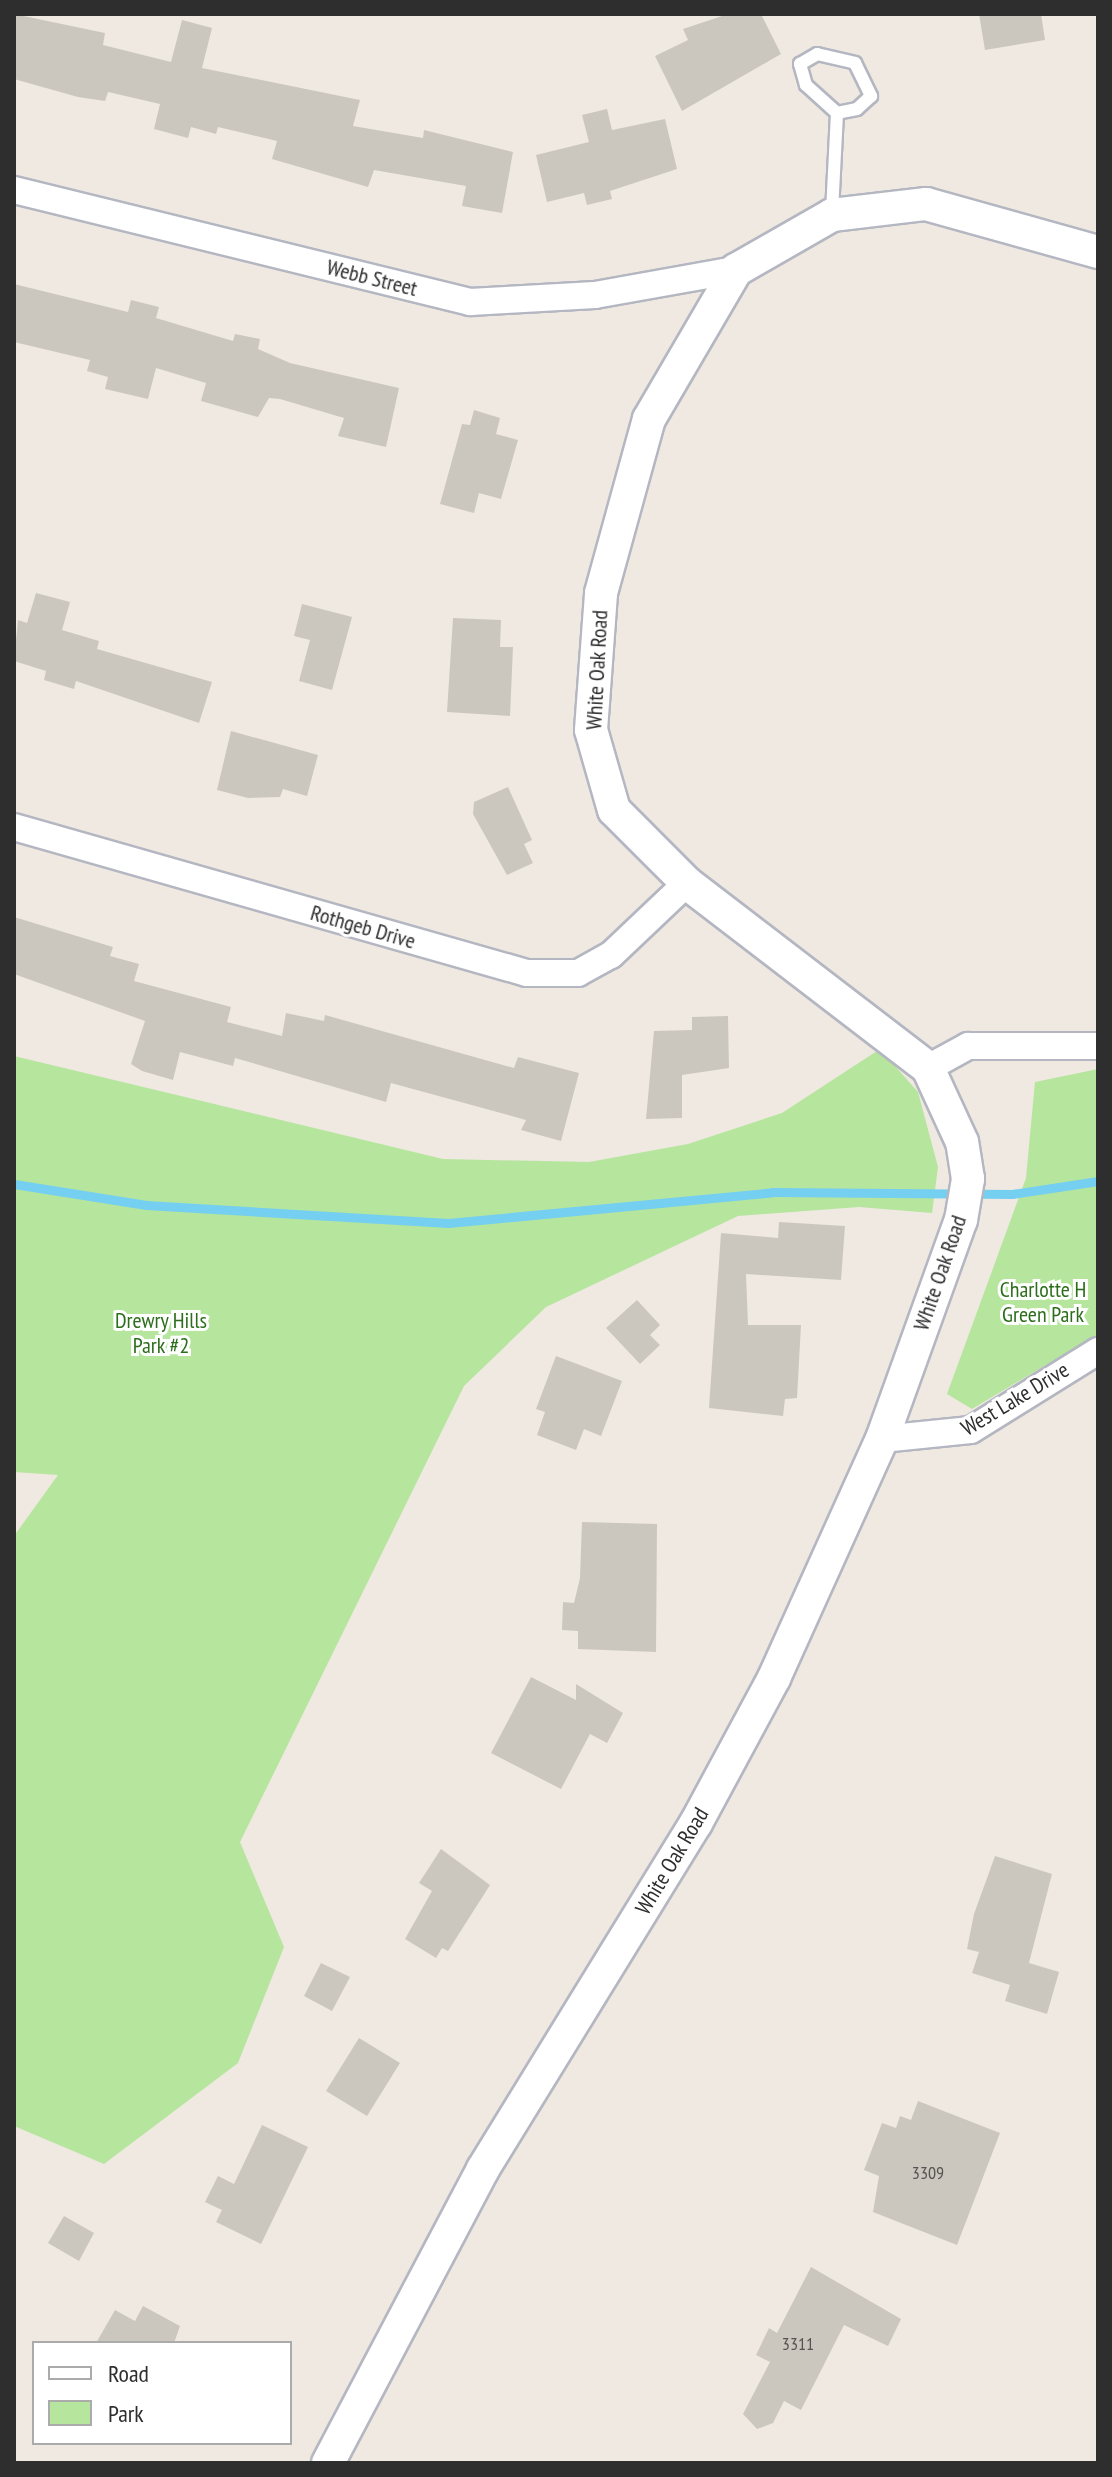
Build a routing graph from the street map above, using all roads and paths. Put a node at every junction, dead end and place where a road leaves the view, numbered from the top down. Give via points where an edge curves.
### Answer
1 (837, 113) junction
2 (14, 190) edge
3 (832, 215) junction
4 (1098, 252) edge
5 (736, 270) junction
6 (14, 827) edge
7 (687, 883) junction
8 (1098, 1046) edge
9 (928, 1068) junction
10 (1098, 1351) edge
11 (882, 1439) junction
12 (328, 2463) edge

1 - 1 lane via 806,85 800,64 817,54 855,63 871,96
1 - 3 lane
2 - 5 street, Webb Street via 470,302 595,295
3 - 4 street, White Oak Road via 926,204
3 - 5 street, White Oak Road
5 - 7 street, White Oak Road via 649,419 601,593 591,730 614,810
6 - 7 street, Rothgeb Drive via 527,973 578,973 611,955
7 - 9 street, White Oak Road
8 - 9 street via 968,1046
9 - 11 street, White Oak Road via 950,1104 968,1179 961,1220
10 - 11 street, West Lake Drive via 971,1430
11 - 12 street, White Oak Road via 740,1745 483,2169

